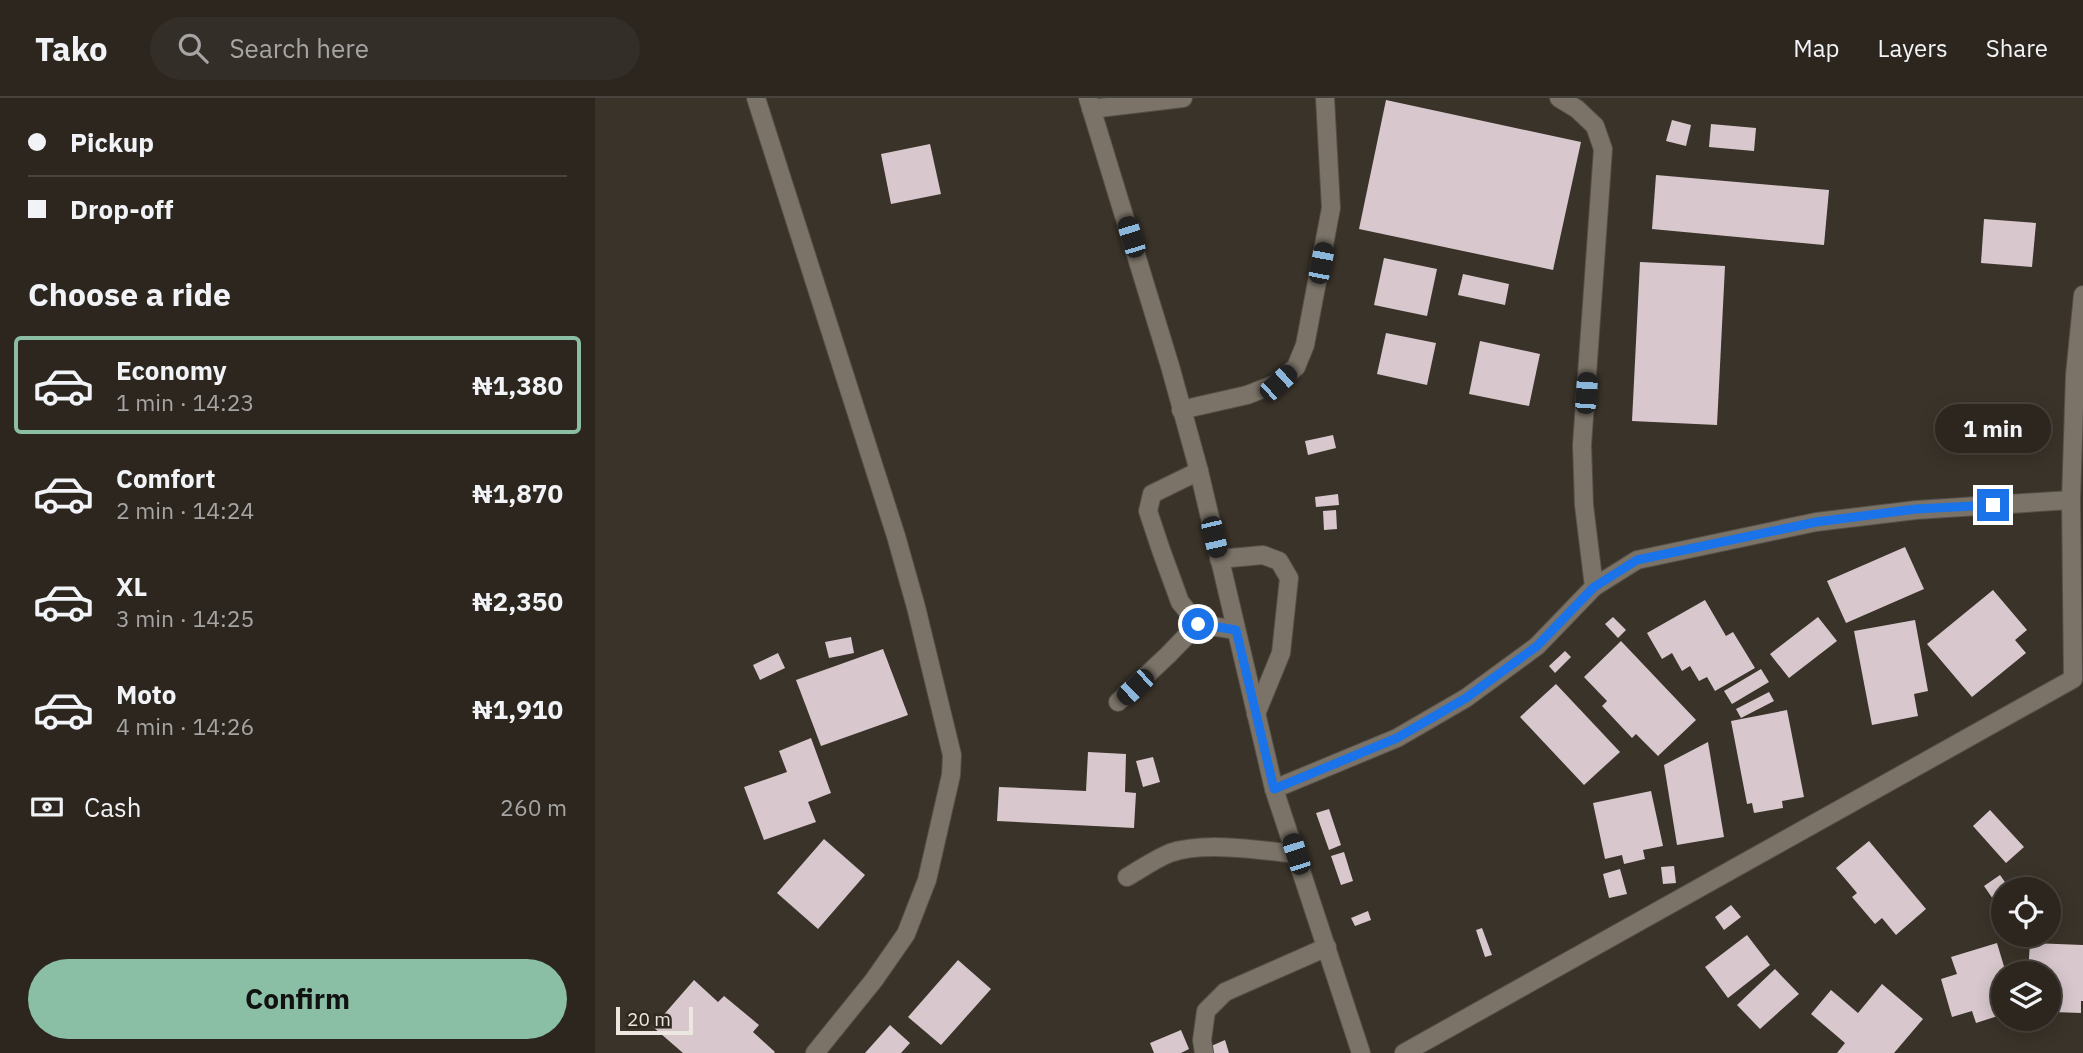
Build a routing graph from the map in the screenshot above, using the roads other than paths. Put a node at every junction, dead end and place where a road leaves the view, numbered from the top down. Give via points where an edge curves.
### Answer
1 (756, 98) edge
2 (1183, 98) edge
3 (1325, 98) edge
4 (1559, 98) edge
5 (1089, 104) edge
6 (2083, 295) edge
7 (1181, 410) junction
8 (1199, 471) junction
9 (2071, 500) junction
10 (1219, 559) junction
11 (1594, 587) junction
12 (1198, 624) junction
13 (1236, 630) junction
14 (1118, 702) dead end
15 (1256, 714) junction
16 (1274, 789) junction
17 (1296, 854) junction
18 (1127, 877) dead end
19 (1327, 947) junction
20 (815, 1053) edge
21 (1204, 1053) edge
22 (1361, 1053) edge
23 (1404, 1053) edge

1 - 20 street via 896,536 952,755 927,880 906,934
2 - 5 street
3 - 7 street via 1331,208 1305,345 1296,367 1278,383 1247,395
4 - 11 street via 1595,126 1603,149 1582,445
5 - 7 street
6 - 9 street
7 - 8 street
8 - 10 street
8 - 12 street via 1152,494 1148,511 1180,602
9 - 11 street via 1916,509 1816,522 1637,560
9 - 23 street via 2073,679
10 - 13 street
10 - 15 street via 1263,555 1279,561 1289,578 1281,653
11 - 16 street via 1537,646 1466,698 1397,738
12 - 13 street
12 - 14 street
13 - 15 street
15 - 16 street
16 - 17 street
17 - 18 street via 1192,848 1170,853
17 - 19 street
19 - 21 street via 1226,992 1206,1011
19 - 22 street

